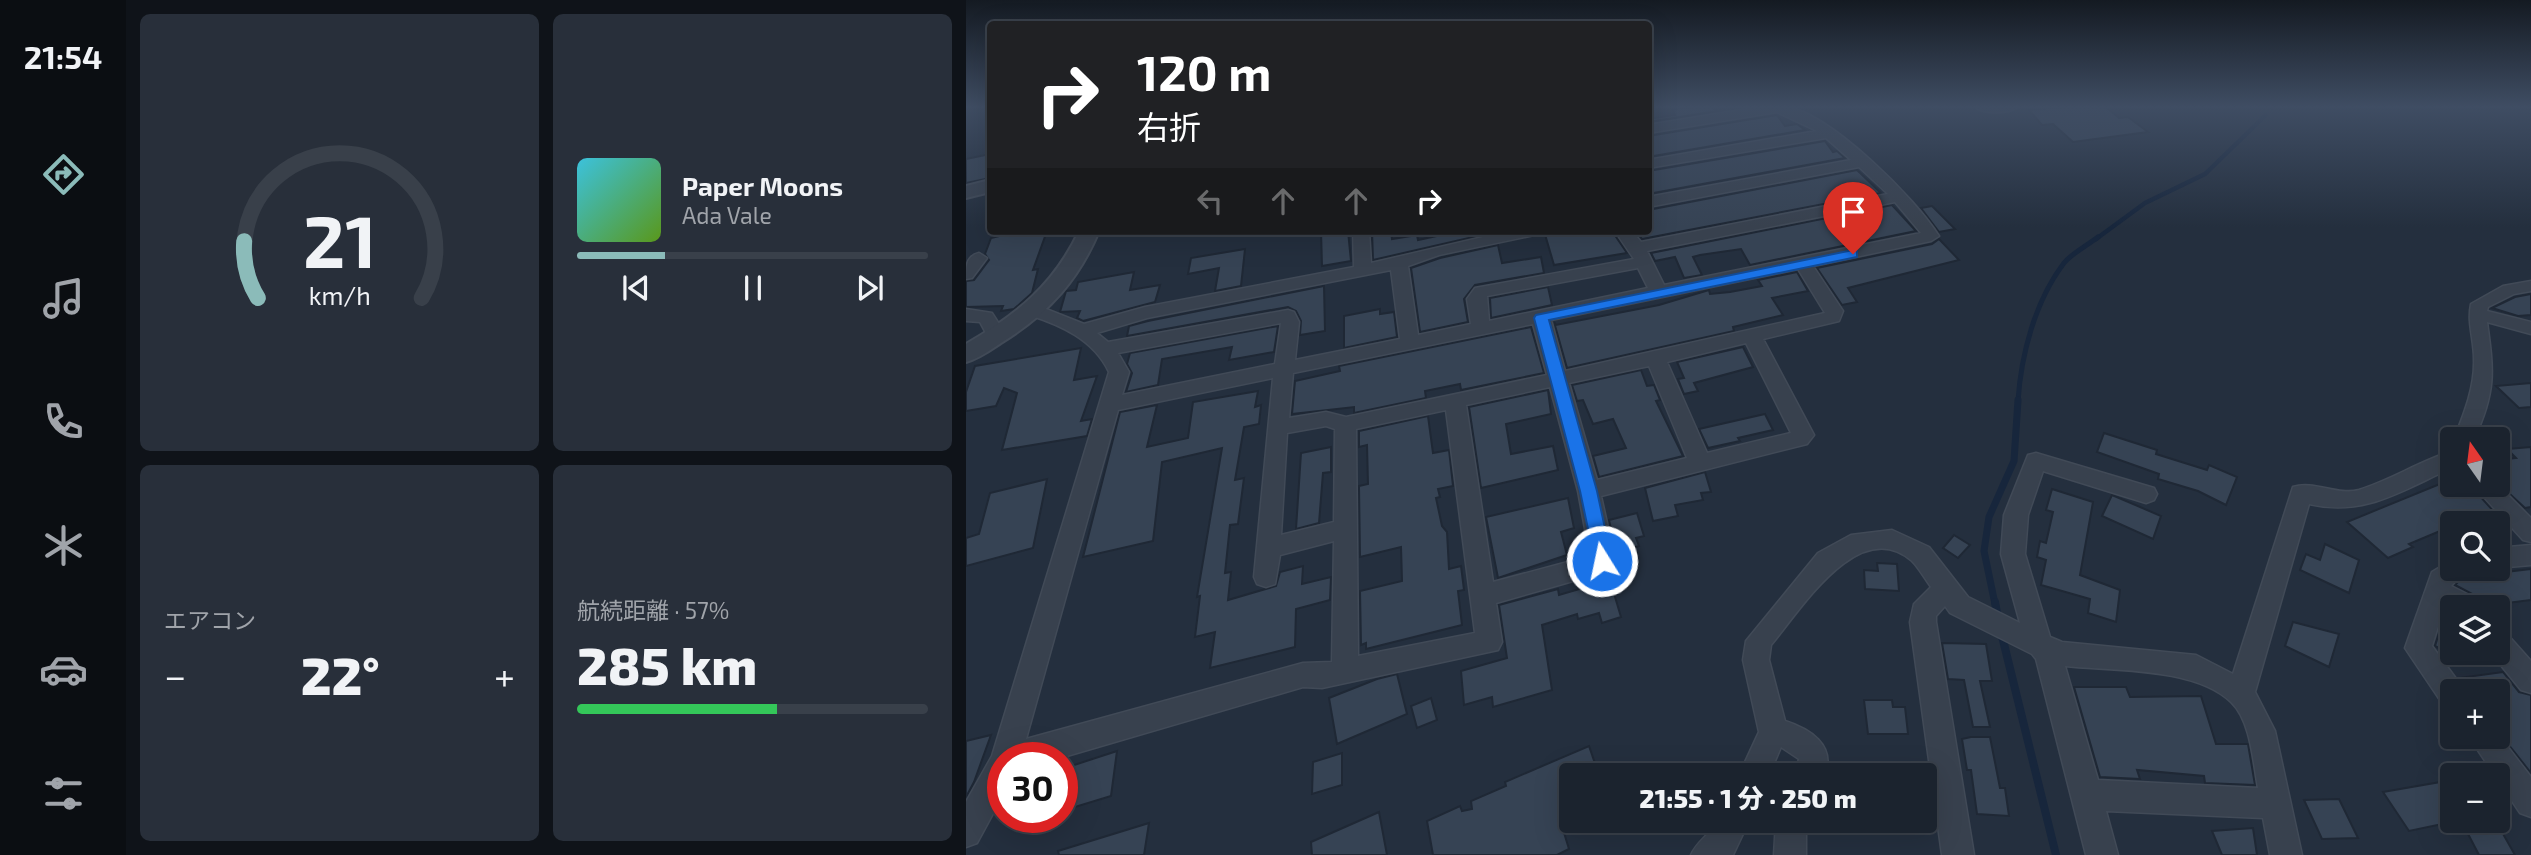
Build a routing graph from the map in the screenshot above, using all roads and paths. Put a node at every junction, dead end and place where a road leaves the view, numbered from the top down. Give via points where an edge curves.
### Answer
1 (1748, 147) edge
2 (1845, 147) edge
3 (1863, 162) junction
4 (1652, 163) edge
5 (987, 187) edge
6 (966, 192) edge
7 (1897, 197) junction
8 (1652, 201) edge
9 (1088, 235) edge
10 (1361, 235) edge
11 (1433, 235) edge
12 (1513, 235) edge
13 (1626, 235) edge
14 (1435, 251) junction
15 (1640, 255) junction
16 (979, 258) dead end
17 (1399, 263) junction
18 (1803, 264) junction
19 (1363, 268) junction
20 (966, 274) edge
21 (2531, 286) edge
22 (1659, 293) junction
23 (1035, 311) junction
24 (2477, 314) junction
25 (966, 315) edge
26 (1541, 318) junction
27 (1481, 330) junction
28 (2529, 330) edge
29 (1081, 331) junction
30 (1002, 333) junction
31 (1752, 336) junction
32 (1410, 344) junction
33 (1105, 349) junction
34 (966, 354) edge
35 (1656, 358) junction
36 (1284, 369) junction
37 (1558, 379) junction
38 (1455, 401) junction
39 (1108, 405) junction
40 (1346, 424) junction
41 (1277, 427) junction
42 (2468, 427) edge
43 (1700, 463) junction
44 (2440, 464) edge
45 (1589, 491) junction
46 (2146, 495) dead end
47 (2496, 497) edge
48 (1345, 529) junction
49 (2531, 533) edge
50 (1269, 548) junction
51 (2531, 555) edge
52 (2510, 557) edge
53 (1266, 577) dead end
54 (2440, 581) edge
55 (1947, 589) junction
56 (2437, 591) junction
57 (2445, 595) edge
58 (1482, 596) junction
59 (2039, 642) junction
60 (2510, 656) edge
61 (1345, 671) junction
62 (2441, 679) edge
63 (2531, 681) edge
64 (2241, 693) junction
65 (1773, 732) junction
66 (1013, 742) edge
67 (1065, 742) edge
68 (2492, 749) edge
69 (1759, 763) edge
70 (1813, 763) edge
71 (987, 794) edge
72 (2088, 795) junction
73 (2531, 802) edge
74 (2277, 804) junction
75 (966, 832) edge
76 (1728, 833) edge
77 (1791, 833) edge
78 (1707, 855) edge
79 (1790, 855) edge
80 (1958, 855) edge
81 (2102, 855) edge
82 (2286, 855) edge

1 - 4 street
2 - 3 street
3 - 7 street
3 - 8 street
5 - 6 street
7 - 15 street
7 - 18 street via 1930,232 1929,238
9 - 23 street via 1071,270
10 - 19 street
11 - 14 street
12 - 14 street
13 - 15 street
14 - 17 street
15 - 22 street
15 - 27 street via 1480,292 1476,299
16 - 20 street
17 - 19 street
17 - 32 street
18 - 22 street
18 - 31 street via 1835,316
19 - 29 street via 1145,313
21 - 24 street via 2492,295 2480,304
22 - 26 street
23 - 29 street
23 - 30 street
24 - 28 street
24 - 42 street via 2484,357 2483,388
25 - 30 street via 986,317 994,331
26 - 27 street
26 - 37 street
27 - 32 street
29 - 33 street
30 - 34 street
31 - 35 street
31 - 43 street via 1803,435
32 - 36 street
33 - 36 street via 1285,315 1290,322
33 - 39 street via 1119,372
35 - 37 street
35 - 43 street
36 - 39 street
36 - 41 street
37 - 38 street
37 - 45 street
38 - 40 street
38 - 58 street
39 - 66 street
40 - 41 street via 1326,419
40 - 48 street
41 - 50 street
43 - 45 street
44 - 64 street via 2359,499 2331,500 2301,493
45 - 58 street via 1602,561
46 - 59 street via 2036,461 2016,515 2013,554
47 - 49 street
48 - 50 street
48 - 61 street
50 - 53 street
51 - 52 street
54 - 56 street
55 - 59 street via 1959,605 1977,616
55 - 65 street via 1920,554 1892,540 1859,542 1827,560 1759,640 1756,660
55 - 80 street via 1923,612 1923,622
56 - 57 street
56 - 62 street via 2418,648
58 - 61 street via 1489,642
59 - 64 street via 2059,654 2196,667
59 - 72 street via 2048,654
60 - 63 street
61 - 67 street via 1303,675
64 - 74 street via 2261,731
65 - 69 street
65 - 70 street via 1797,738 1810,748
68 - 73 street
71 - 75 street
72 - 74 street
72 - 81 street
74 - 82 street
76 - 78 street via 1720,847
77 - 79 street

